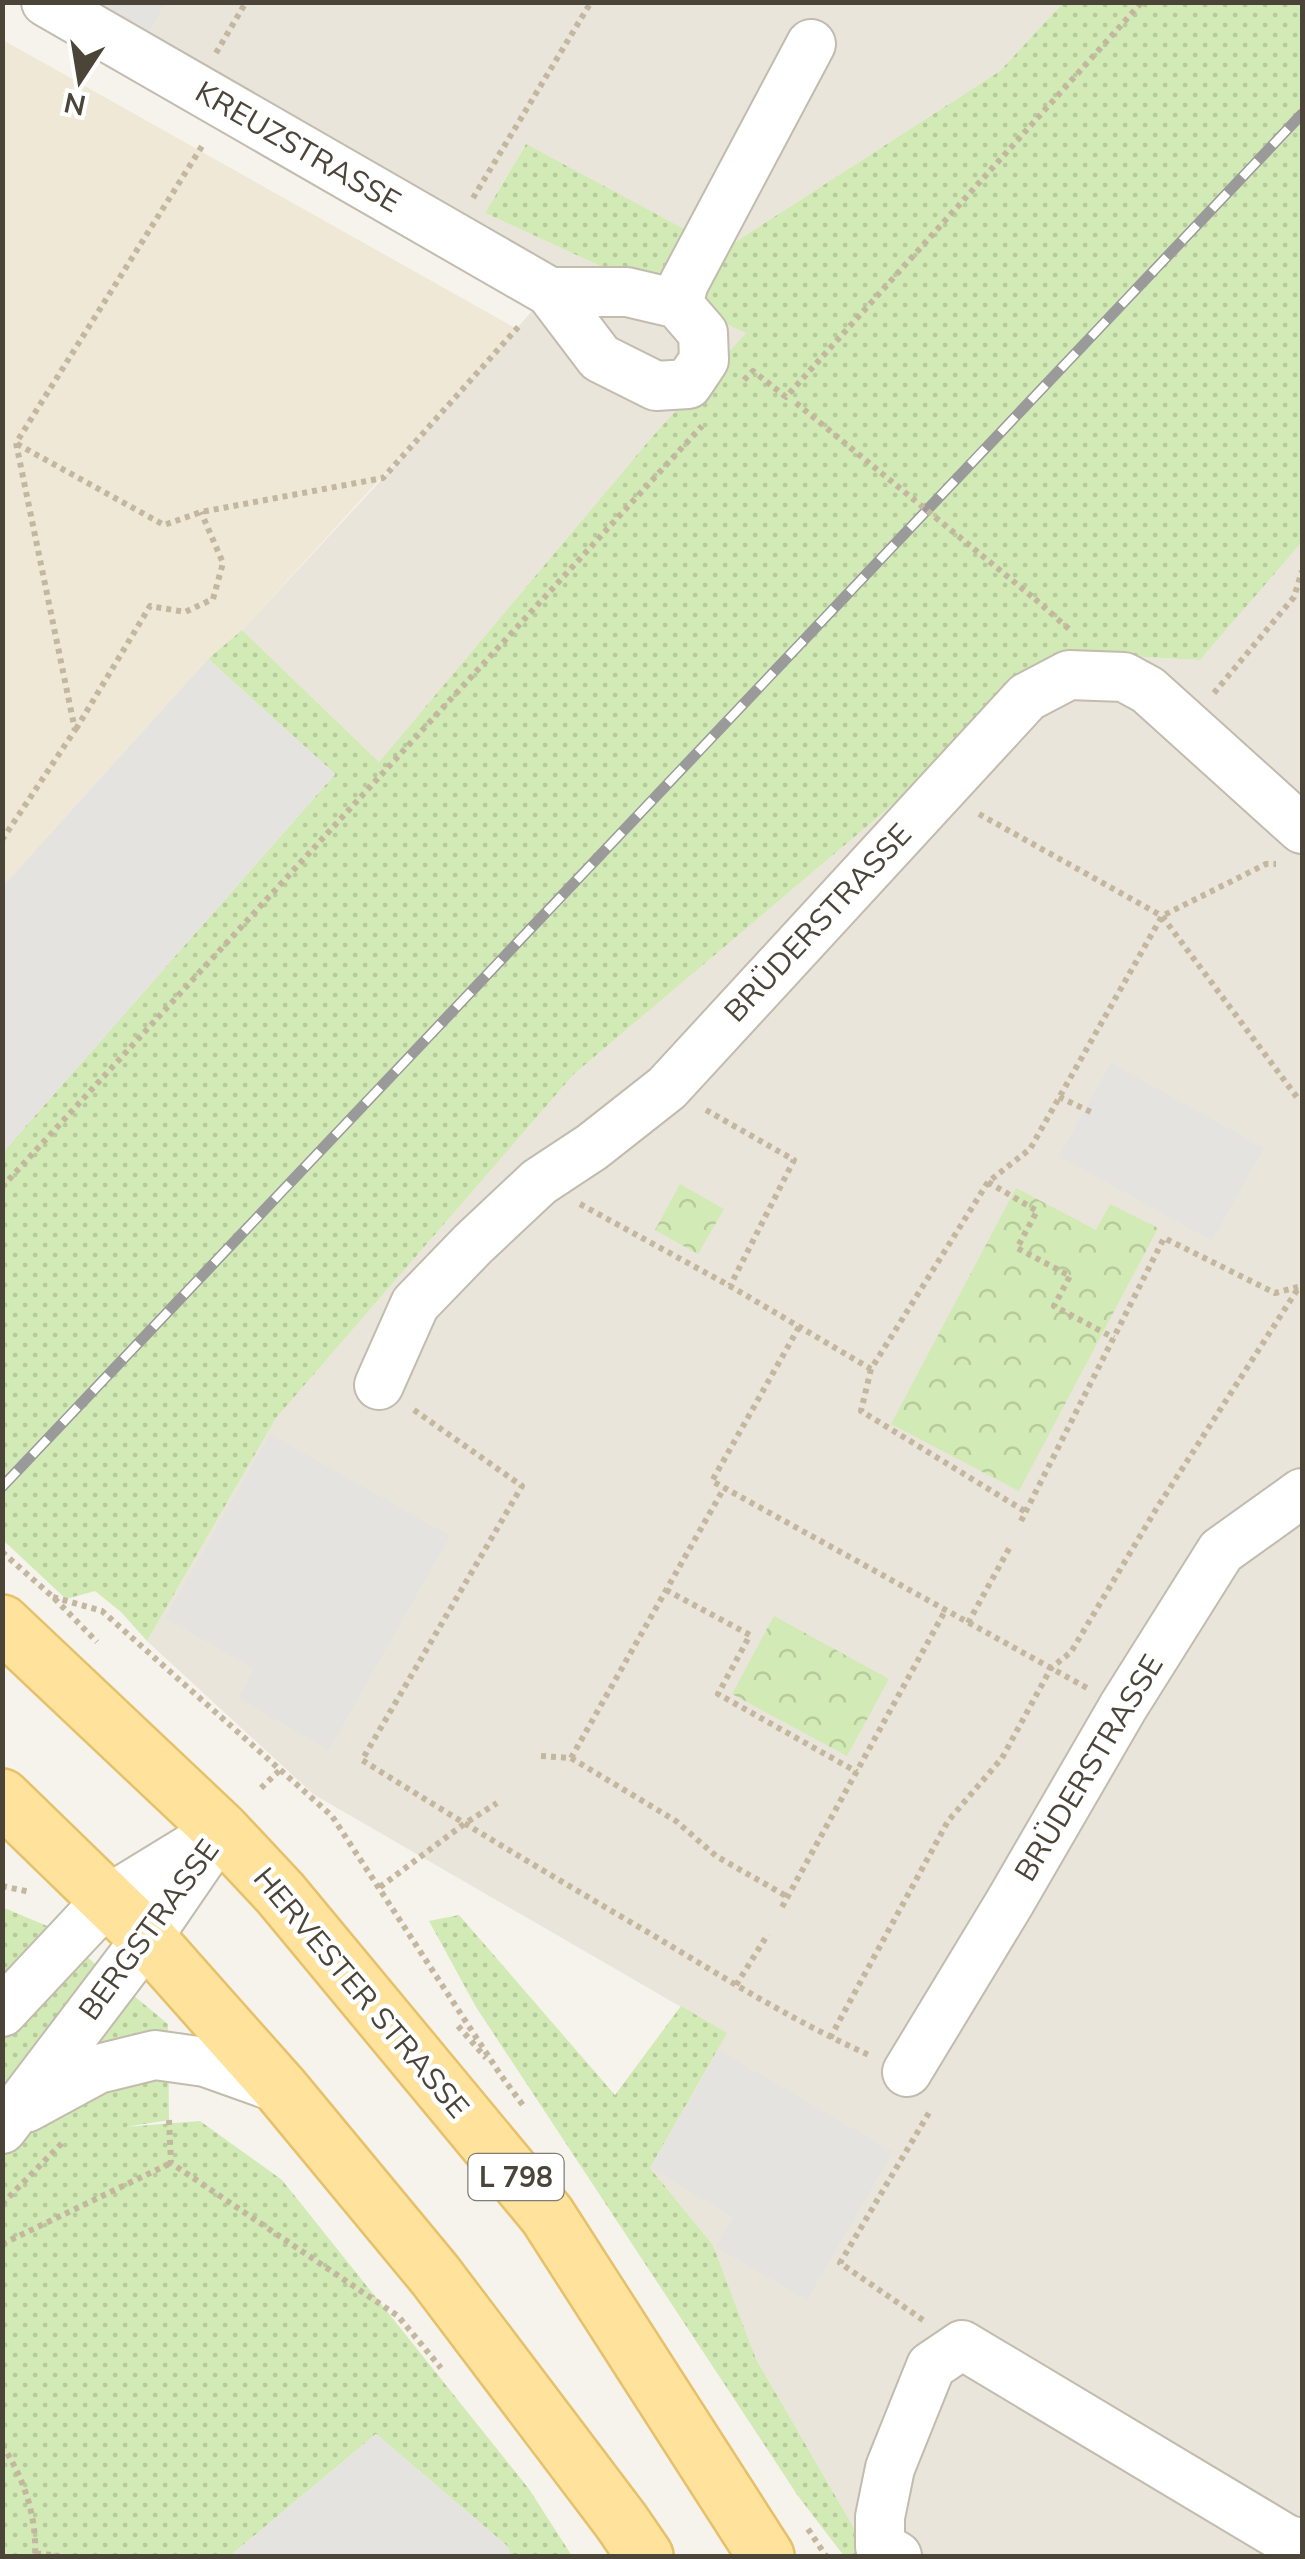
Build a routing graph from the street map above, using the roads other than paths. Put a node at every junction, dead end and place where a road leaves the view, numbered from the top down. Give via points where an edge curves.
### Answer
1 (46, 2) edge
2 (812, 44) dead end
3 (550, 292) junction
4 (678, 304) junction
5 (1294, 846) edge
6 (379, 1385) road end
7 (1302, 1493) edge
8 (2, 1624) edge
9 (2, 1797) edge
10 (221, 1830) junction
11 (107, 1900) junction
12 (148, 1938) junction
13 (2, 2012) edge
14 (281, 2090) junction
15 (919, 2090) road end
16 (8, 2122) edge
17 (1302, 2544) edge
18 (645, 2556) edge
19 (766, 2556) edge
20 (897, 2556) edge

1 - 3 street, KREUZSTRASSE
2 - 4 street
3 - 4 street, KREUZSTRASSE via 627,292
3 - 4 street, KREUZSTRASSE via 600,358 656,386 688,384 704,360 703,332
5 - 6 street, BRÜDERSTRASSE via 1189,726 1148,690 1124,677 1069,675 1027,697 667,1088 540,1182 415,1304
7 - 15 street, BRÜDERSTRASSE via 1221,1551 1010,1902
8 - 10 main road, HERVESTER STRASSE
9 - 11 main road
10 - 11 street, BERGSTRASSE
10 - 12 street, BERGSTRASSE
10 - 19 main road, HERVESTER STRASSE / L 798 via 547,2215
11 - 12 main road
11 - 13 street, BERGSTRASSE
12 - 14 main road
12 - 16 street, BERGSTRASSE
14 - 16 street, BERGSTRASSE via 205,2062 155,2055 98,2069
14 - 18 main road via 435,2276
17 - 20 street via 962,2345 931,2366 890,2468 880,2546

